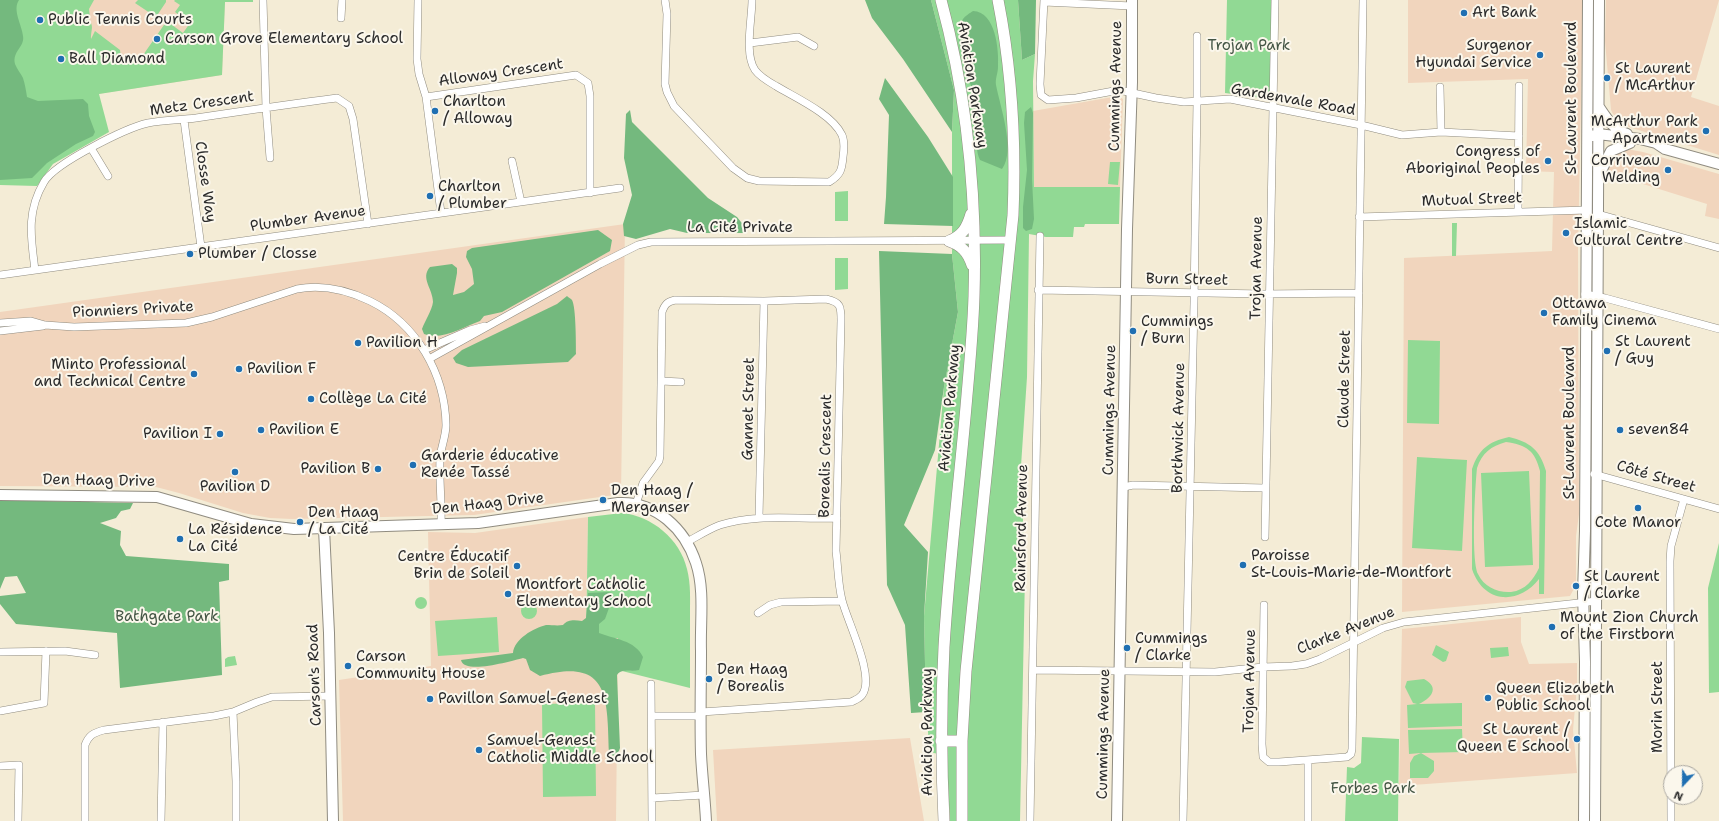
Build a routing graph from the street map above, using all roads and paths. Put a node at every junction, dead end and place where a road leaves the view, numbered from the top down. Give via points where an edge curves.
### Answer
1 (263, 0) edge
2 (342, 0) edge
3 (418, 0) edge
4 (664, 0) edge
5 (752, 0) edge
6 (941, 0) edge
7 (998, 0) edge
8 (1275, 0) edge
9 (1364, 0) edge
10 (1588, 0) edge
11 (1599, 0) edge
12 (1044, 1) edge
13 (1132, 3) edge
14 (342, 18) dead end
15 (1197, 36) dead end
16 (750, 43) junction
17 (814, 46) dead end
18 (1519, 86) dead end
19 (1440, 87) dead end
20 (1131, 93) junction
21 (426, 96) junction
22 (1197, 102) junction
23 (1273, 107) junction
24 (1599, 107) junction
25 (266, 108) junction
26 (184, 120) junction
27 (1362, 125) junction
28 (1441, 132) junction
29 (1519, 136) junction
30 (1587, 137) junction
31 (1598, 137) junction
32 (1640, 139) junction
33 (1630, 143) junction
34 (90, 148) junction
35 (1665, 148) junction
36 (270, 158) dead end
37 (512, 161) dead end
38 (1719, 164) edge
39 (108, 176) dead end
40 (1599, 177) junction
41 (620, 188) dead end
42 (590, 193) junction
43 (521, 202) junction
44 (973, 206) junction
45 (1587, 210) junction
46 (1518, 211) junction
47 (441, 213) junction
48 (1598, 214) junction
49 (1359, 217) junction
50 (368, 224) junction
51 (1040, 236) dead end
52 (974, 240) junction
53 (1010, 240) junction
54 (949, 241) junction
55 (201, 247) junction
56 (1719, 248) edge
57 (35, 270) junction
58 (974, 271) junction
59 (0, 275) edge
60 (1038, 290) junction
61 (1127, 292) junction
62 (1359, 293) junction
63 (1194, 294) junction
64 (1270, 294) junction
65 (1585, 294) junction
66 (1597, 296) junction
67 (764, 301) junction
68 (0, 323) edge
69 (491, 324) junction
70 (45, 325) junction
71 (1719, 329) edge
72 (0, 330) edge
73 (424, 350) junction
74 (429, 359) junction
75 (661, 381) junction
76 (681, 382) dead end
77 (1585, 474) junction
78 (1597, 474) junction
79 (1124, 486) junction
80 (1190, 487) junction
81 (1265, 488) junction
82 (0, 495) edge
83 (1684, 499) junction
84 (636, 504) junction
85 (1719, 509) edge
86 (759, 517) junction
87 (837, 518) junction
88 (441, 525) junction
89 (324, 529) junction
90 (1265, 537) dead end
91 (687, 542) junction
92 (842, 601) junction
93 (1597, 601) junction
94 (1584, 602) junction
95 (1264, 605) dead end
96 (758, 613) dead end
97 (1354, 642) junction
98 (46, 651) junction
99 (0, 652) edge
100 (95, 655) dead end
101 (1263, 667) junction
102 (1032, 670) junction
103 (1121, 671) junction
104 (1186, 672) junction
105 (651, 684) dead end
106 (331, 696) junction
107 (0, 711) edge
108 (233, 712) junction
109 (701, 714) junction
110 (652, 716) junction
111 (163, 722) junction
112 (941, 741) junction
113 (962, 741) junction
114 (1308, 760) junction
115 (0, 766) edge
116 (704, 795) junction
117 (652, 798) junction
118 (18, 821) edge
119 (85, 821) edge
120 (161, 821) edge
121 (236, 821) edge
122 (333, 821) edge
123 (652, 821) edge
124 (706, 821) edge
125 (944, 821) edge
126 (962, 821) edge
127 (1030, 821) edge
128 (1117, 821) edge
129 (1183, 821) edge
130 (1308, 821) edge
131 (1584, 821) edge
132 (1595, 821) edge
133 (1671, 821) edge

1 - 25 street
2 - 14 street
3 - 21 street via 417,59
4 - 16 street via 667,14 665,84 674,106 734,168 747,178 759,182 829,182 837,177 842,168 844,147 838,128 828,118 760,76 751,62
5 - 16 street
6 - 44 main road, Aviation Parkway via 963,104
7 - 53 main road via 1009,66 1013,122 1014,187
8 - 23 street, Trojan Avenue
9 - 27 street, Claude Street
10 - 30 street, St-Laurent Boulevard
11 - 24 street, St-Laurent Boulevard
12 - 13 street
12 - 20 street, Gardenvale Road via 1041,95 1044,99 1052,101 1119,90
13 - 20 street, Cummings Avenue
15 - 22 street, Borthwick Avenue
16 - 17 street via 798,37
18 - 29 street
19 - 28 street
20 - 22 street, Gardenvale Road
20 - 61 street, Cummings Avenue
21 - 42 street, Alloway Crescent via 576,75 588,83 590,96
21 - 47 street
22 - 23 street, Gardenvale Road via 1230,99
22 - 63 street, Borthwick Avenue
23 - 27 street, Gardenvale Road
23 - 64 street, Trojan Avenue
24 - 31 street, St-Laurent Boulevard
24 - 32 street via 1614,127
25 - 26 street, Metz Crescent
25 - 36 street
25 - 50 street, Metz Crescent via 337,98 349,106
26 - 34 street, Metz Crescent via 147,124
26 - 55 street, Closse Way
27 - 28 street, Gardenvale Road via 1402,135
27 - 49 street, Claude Street
28 - 29 street, Gardenvale Road
29 - 46 street
30 - 31 street
30 - 45 street, St-Laurent Boulevard
31 - 32 street
31 - 33 street
31 - 40 street, St-Laurent Boulevard
32 - 35 street
33 - 35 street via 1656,149
33 - 40 street via 1611,151
34 - 39 street
34 - 57 street, Metz Crescent via 54,171 44,181 38,193 30,221
35 - 38 street
37 - 43 street
40 - 48 street, St-Laurent Boulevard
41 - 42 street, Plumber Avenue
42 - 43 street, Plumber Avenue
43 - 47 street, Plumber Avenue
44 - 52 main road, Aviation Parkway
44 - 54 main road via 964,231
45 - 46 street, Mutual Street
45 - 65 street, St-Laurent Boulevard
46 - 49 street, Mutual Street
47 - 50 street, Plumber Avenue
48 - 56 street
48 - 66 street, St-Laurent Boulevard
49 - 62 street, Claude Street
50 - 55 street, Plumber Avenue
51 - 60 street, Rainsford Avenue
52 - 53 street, La Cité Private
52 - 54 street, La Cité Private
52 - 58 main road, Aviation Parkway
53 - 113 main road via 970,623
54 - 58 main road via 965,250
54 - 69 street, La Cité Private via 651,242 638,245 600,264
55 - 57 street, Plumber Avenue
57 - 59 street, Plumber Avenue
58 - 112 main road, Aviation Parkway via 972,334 944,647
60 - 61 street, Burn Street
60 - 102 street, Rainsford Avenue
61 - 63 street, Burn Street
61 - 79 street, Cummings Avenue
62 - 64 street, Burn Street
62 - 97 street, Claude Street
63 - 64 street, Burn Street
63 - 80 street, Borthwick Avenue
64 - 81 street, Trojan Avenue
65 - 66 street
65 - 77 street, St-Laurent Boulevard
66 - 71 street
66 - 78 street, St-Laurent Boulevard
67 - 75 street, Borealis Crescent via 669,301 662,312
67 - 86 street, Gannet Street
67 - 87 street, Borealis Crescent via 826,299 835,301 841,308
68 - 70 street, Pionniers Private via 31,321
69 - 73 street, La Cité Private via 470,330
69 - 74 street, La Cité Private
70 - 72 street, Pionniers Private
70 - 73 street, Pionniers Private via 74,327 186,323 297,289 325,287 352,294 382,308 404,326
73 - 74 street, Pionniers Private
74 - 88 street, Pionniers Private via 441,388 445,413 445,433 440,458
75 - 76 street
75 - 84 street, Borealis Crescent via 659,461 643,483
77 - 78 street, Côté Street
77 - 94 street, St-Laurent Boulevard
78 - 83 street, Côté Street
78 - 93 street, St-Laurent Boulevard
79 - 80 street
79 - 103 street, Cummings Avenue
80 - 81 street
80 - 104 street, Borthwick Avenue
81 - 90 street, Trojan Avenue
82 - 89 street, Den Haag Drive via 157,497 250,524 287,529
83 - 85 street, Côté Street
83 - 133 street, Morin Street via 1671,546 1670,561
84 - 88 street, Den Haag Drive via 606,504 486,522
84 - 91 street, Den Haag Drive via 664,517 677,528
86 - 87 street
86 - 91 street via 719,526
87 - 92 street, Borealis Crescent via 836,551
88 - 89 street, Den Haag Drive
89 - 106 street, Carson's Road
91 - 109 street, Den Haag Drive via 696,563 700,587
92 - 96 street via 781,602 770,605
92 - 109 street, Borealis Crescent via 865,672 865,688 858,699 851,702
93 - 94 street, Clarke Avenue
93 - 132 street, St-Laurent Boulevard
94 - 97 street, Clarke Avenue via 1404,622 1383,628
94 - 131 street, St-Laurent Boulevard
95 - 101 street, Trojan Avenue
97 - 101 street, Clarke Avenue via 1306,664
97 - 114 street, Claude Street via 1351,754 1347,757
98 - 99 street
98 - 100 street
98 - 107 street via 44,703
101 - 104 street, Clarke Avenue
101 - 114 street, Trojan Avenue via 1263,757 1269,762
102 - 103 street, Clarke Avenue
102 - 127 street, Rainsford Avenue
103 - 104 street, Clarke Avenue
103 - 128 street, Cummings Avenue
104 - 129 street, Borthwick Avenue
105 - 110 street
106 - 108 street via 272,697
106 - 122 street, Carson's Road
108 - 111 street
108 - 121 street
109 - 110 street
109 - 116 street, Den Haag Drive
110 - 117 street
111 - 119 street via 104,730 89,737 85,745
111 - 120 street
112 - 113 main road
112 - 125 main road, Aviation Parkway
113 - 126 main road
114 - 130 street
115 - 118 street via 19,765
116 - 117 street
116 - 124 street, Den Haag Drive
117 - 123 street

